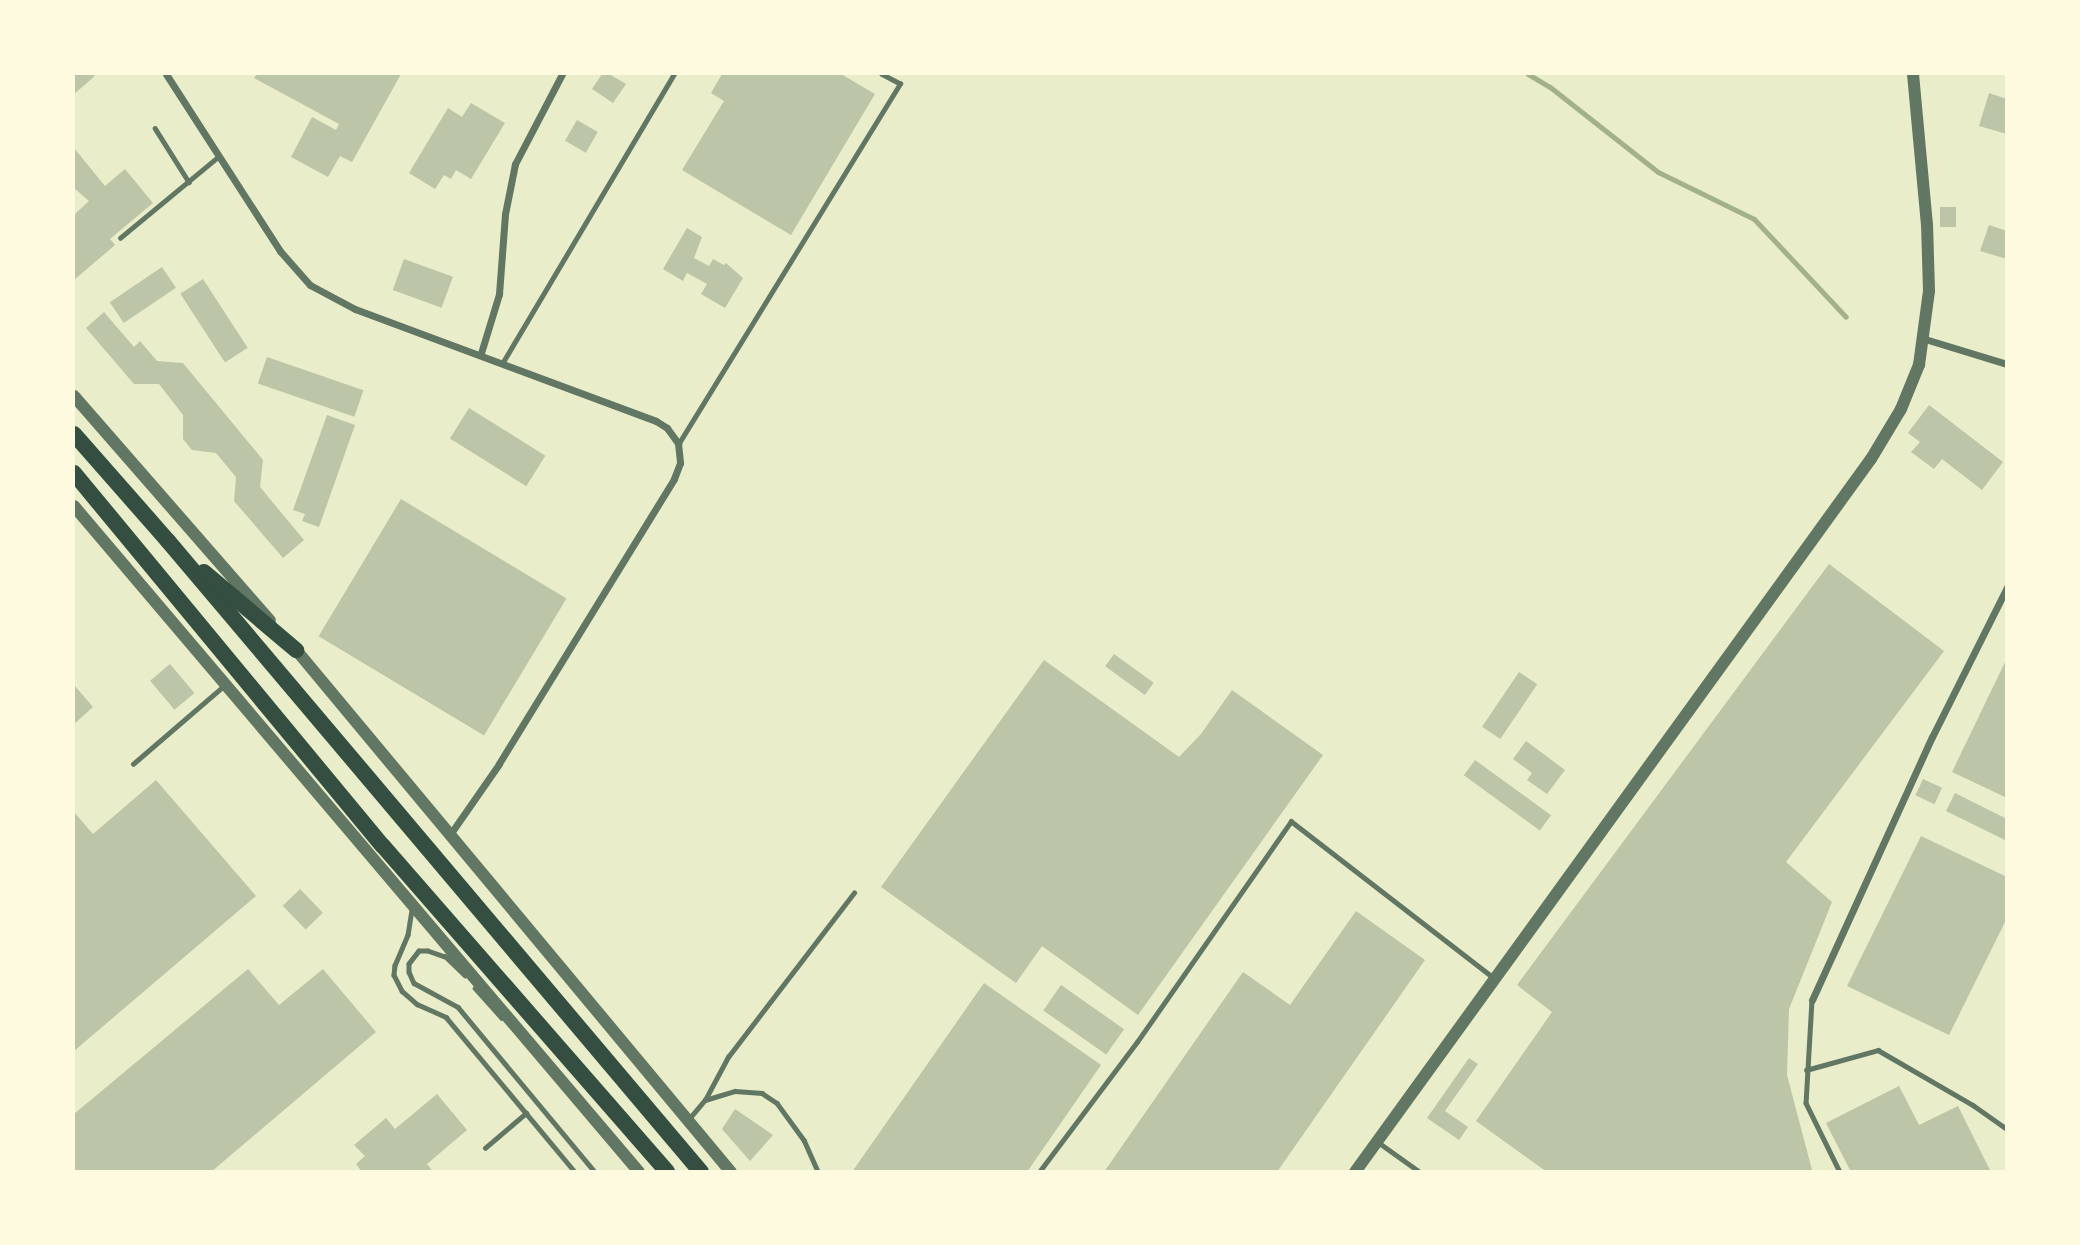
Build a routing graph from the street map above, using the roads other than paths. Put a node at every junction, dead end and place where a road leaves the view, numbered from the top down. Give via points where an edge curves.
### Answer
1 (166, 74) edge
2 (562, 74) edge
3 (674, 74) edge
4 (881, 74) edge
5 (1913, 74) edge
6 (155, 128) dead end
7 (219, 156) junction
8 (188, 181) junction
9 (120, 238) dead end
10 (1925, 339) junction
11 (481, 353) junction
12 (503, 362) junction
13 (2007, 363) edge
14 (74, 396) edge
15 (74, 434) edge
16 (678, 443) junction
17 (74, 473) edge
18 (74, 506) edge
19 (168, 541) junction
20 (2007, 587) edge
21 (296, 650) junction
22 (226, 685) junction
23 (133, 764) dead end
24 (449, 836) junction
25 (854, 893) dead end
26 (412, 902) junction
27 (1495, 979) junction
28 (1812, 1000) joint
29 (522, 1034) junction
30 (1806, 1070) junction
31 (705, 1100) junction
32 (526, 1113) junction
33 (688, 1121) junction
34 (2007, 1129) edge
35 (1377, 1141) junction
36 (485, 1148) dead end
37 (575, 1171) edge
38 (595, 1171) edge
39 (639, 1171) edge
40 (667, 1171) edge
41 (701, 1171) edge
42 (731, 1171) edge
43 (818, 1171) edge
44 (1039, 1171) edge
45 (1355, 1171) edge
46 (1420, 1171) edge
47 (1840, 1171) edge

1 - 7 street
2 - 11 street via 515,164 505,214 499,294
3 - 12 lane
4 - 16 lane via 900,83
5 - 10 street via 1929,266
6 - 8 lane
7 - 8 lane
7 - 11 street via 287,260 310,285 355,309
8 - 9 lane
10 - 13 street
10 - 27 street via 1910,391 1883,441
11 - 12 street
12 - 16 street via 656,421
14 - 21 street
15 - 19 highway
16 - 24 street via 680,463 674,479 499,764
17 - 40 highway via 383,846
18 - 22 street
19 - 21 highway
19 - 41 highway
20 - 28 street via 1932,737
21 - 24 street
22 - 23 lane
22 - 26 street
24 - 33 street
25 - 31 lane via 728,1058
26 - 29 street
26 - 32 lane via 413,919 395,965 394,975 402,990 417,1004 446,1017
27 - 35 street
27 - 44 lane via 1290,821 1137,1042
28 - 30 lane
29 - 38 lane via 496,1015 445,957 428,951 414,956 409,972 414,983 458,1007
29 - 39 street
30 - 34 lane via 1878,1051
30 - 47 lane via 1806,1103
31 - 33 lane
31 - 43 lane via 735,1091 769,1097 804,1140
32 - 36 lane
32 - 37 lane
33 - 42 street
35 - 45 street
35 - 46 lane

